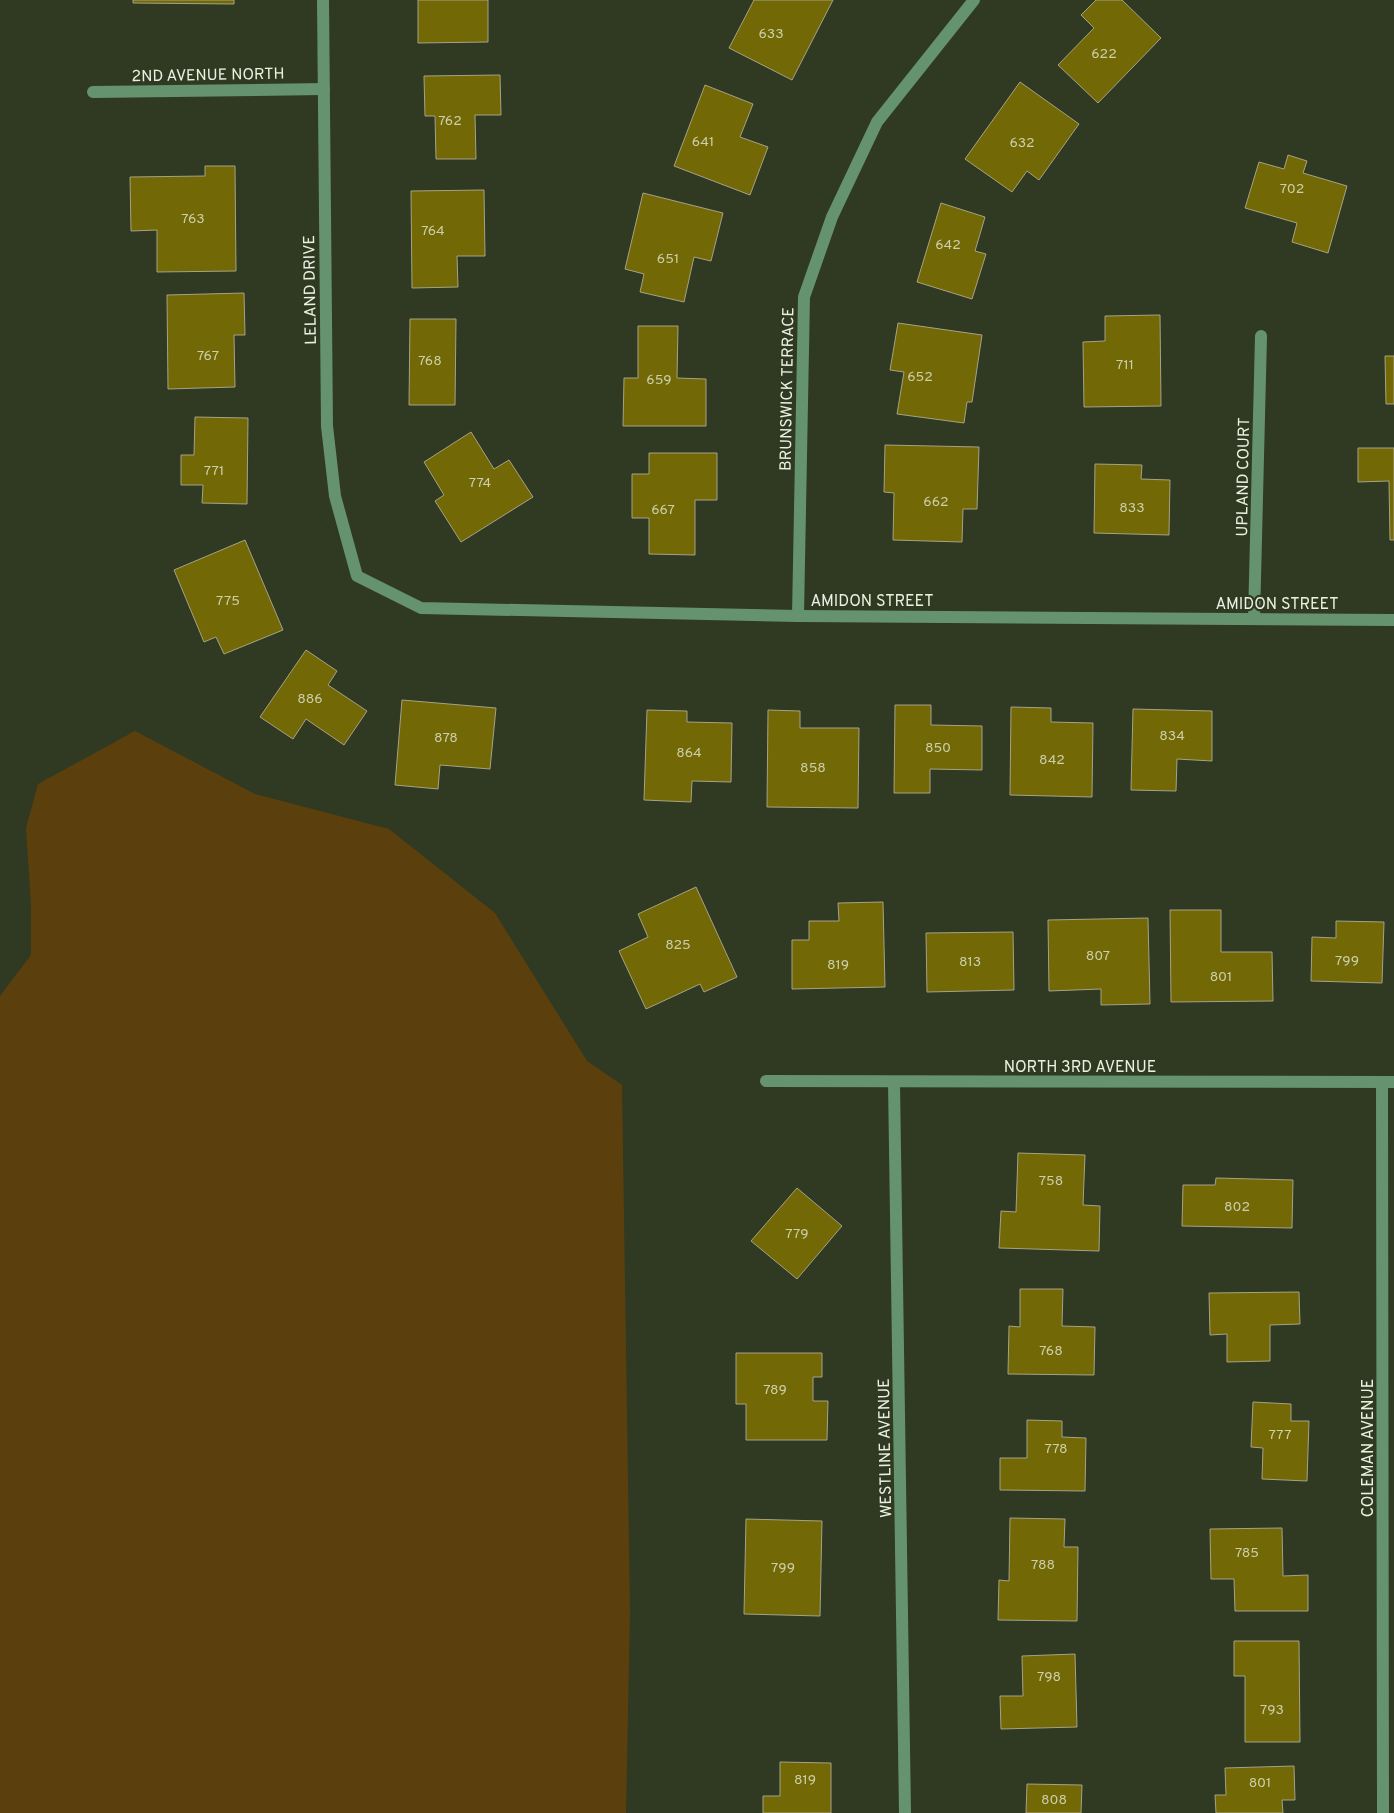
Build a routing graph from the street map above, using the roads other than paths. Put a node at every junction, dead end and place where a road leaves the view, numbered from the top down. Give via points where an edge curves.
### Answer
1 (323, 0) edge
2 (974, 0) edge
3 (324, 89) junction
4 (93, 92) dead end
5 (1261, 336) dead end
6 (357, 576) joint
7 (798, 616) junction
8 (1254, 619) junction
9 (1394, 620) edge
10 (766, 1082) dead end
11 (1388, 1082) edge
12 (894, 1083) junction
13 (905, 1813) edge
14 (1383, 1813) edge

1 - 3 street, LELAND DRIVE
2 - 7 street, BRUNSWICK TERRACE via 877,122 832,217 804,296
3 - 4 street, 2ND AVENUE NORTH
3 - 6 street, LELAND DRIVE via 327,426 335,496
5 - 8 street, UPLAND COURT
6 - 7 street, AMIDON STREET via 421,608
7 - 8 street, AMIDON STREET
8 - 9 street, AMIDON STREET
10 - 12 street, NORTH 3RD AVENUE
11 - 12 street, NORTH 3RD AVENUE
11 - 14 street, COLEMAN AVENUE
12 - 13 street, WESTLINE AVENUE

